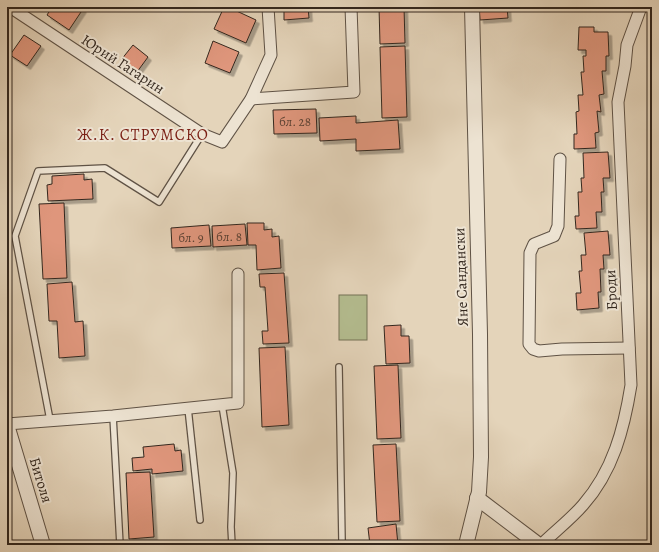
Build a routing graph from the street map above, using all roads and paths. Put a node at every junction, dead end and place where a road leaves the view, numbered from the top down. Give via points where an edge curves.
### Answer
1 (10, 7) edge
2 (268, 7) edge
3 (351, 7) edge
4 (472, 7) edge
5 (641, 7) edge
6 (251, 99) junction
7 (202, 134) junction
8 (560, 159) dead end
9 (238, 274) dead end
10 (629, 348) junction
11 (339, 367) dead end
12 (222, 405) junction
13 (188, 408) junction
14 (113, 416) junction
15 (50, 420) junction
16 (7, 424) edge
17 (478, 498) junction
18 (200, 520) dead end
19 (43, 545) edge
20 (120, 545) edge
21 (232, 545) edge
22 (344, 545) edge
23 (466, 545) edge
24 (540, 545) edge

1 - 7 street, Юрий Гагарин
2 - 6 street via 271,55
3 - 6 street via 354,92
4 - 17 street, Яне Сандански via 480,334 481,457
5 - 10 street, Броди via 627,45 618,102
6 - 7 street, Юрий Гагарин via 222,142
7 - 15 lane via 159,202 105,168 38,171 15,236
8 - 10 street via 558,226 554,236 534,244 530,253 529,344 539,351
9 - 12 street via 238,403
10 - 24 street, Броди via 630,386 626,415 613,458 602,479 583,505
11 - 22 lane
12 - 13 street
12 - 21 lane via 233,473
13 - 14 street
13 - 18 lane
14 - 15 street
14 - 20 lane
15 - 16 street
16 - 19 street, Битоля
17 - 23 street, Яне Сандански
17 - 24 street

